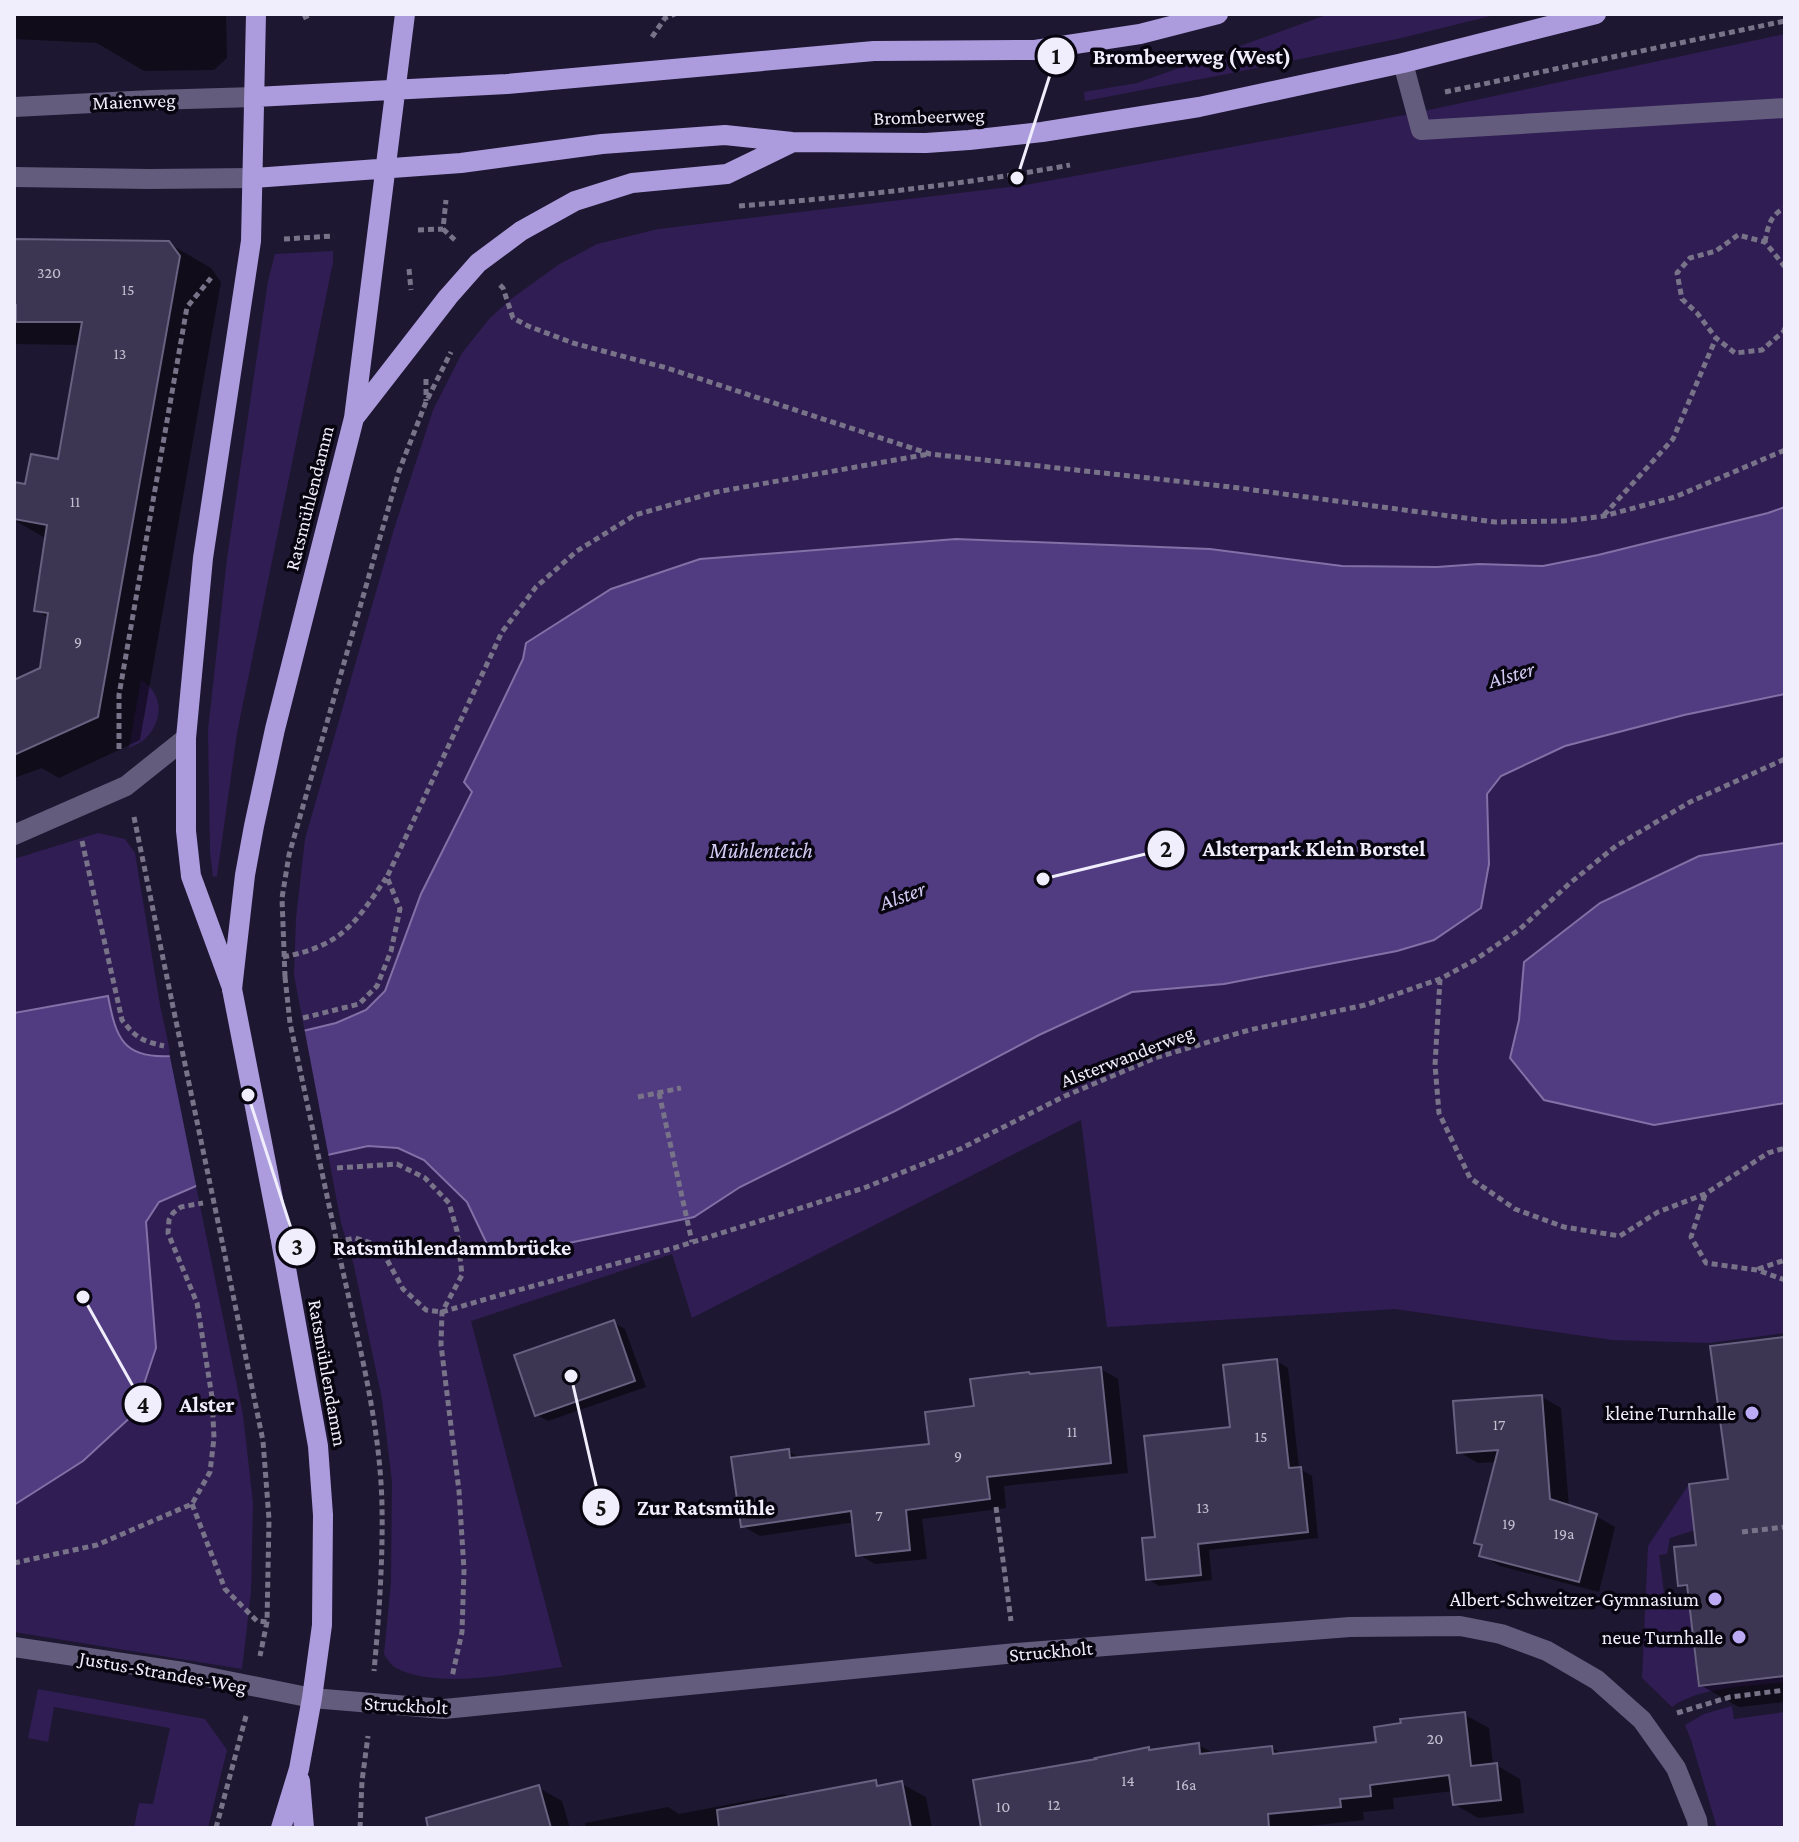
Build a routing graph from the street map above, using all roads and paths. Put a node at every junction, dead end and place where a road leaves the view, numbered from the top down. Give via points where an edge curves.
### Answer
1 (256, 14) edge
2 (312, 14) edge
3 (405, 14) edge
4 (675, 14) edge
5 (1218, 14) edge
6 (1596, 14) edge
7 (303, 18) dead end
8 (665, 18) dead end
9 (1403, 63) junction
10 (397, 91) junction
11 (255, 97) junction
12 (14, 107) edge
13 (1785, 108) edge
14 (792, 142) junction
15 (387, 169) junction
16 (1024, 173) dead end
17 (14, 177) edge
18 (253, 178) junction
19 (446, 200) dead end
20 (731, 207) dead end
21 (1785, 208) edge
22 (418, 230) dead end
23 (334, 236) dead end
24 (283, 239) dead end
25 (1765, 242) junction
26 (1785, 267) edge
27 (215, 268) dead end
28 (495, 280) dead end
29 (513, 280) dead end
30 (503, 288) junction
31 (493, 297) dead end
32 (1785, 327) edge
33 (1716, 338) junction
34 (453, 350) dead end
35 (354, 418) junction
36 (1785, 450) edge
37 (930, 454) junction
38 (1604, 516) junction
39 (186, 738) junction
40 (1785, 759) edge
41 (119, 760) dead end
42 (72, 810) junction
43 (14, 835) edge
44 (139, 836) dead end
45 (387, 877) junction
46 (283, 957) junction
47 (1440, 979) junction
48 (232, 989) junction
49 (303, 1018) dead end
50 (164, 1046) dead end
51 (681, 1088) dead end
52 (659, 1093) junction
53 (638, 1097) dead end
54 (1785, 1148) edge
55 (337, 1168) dead end
56 (1705, 1194) junction
57 (203, 1203) dead end
58 (336, 1242) junction
59 (692, 1242) junction
60 (1785, 1260) edge
61 (1757, 1270) junction
62 (1785, 1280) edge
63 (442, 1312) junction
64 (192, 1504) junction
65 (996, 1507) dead end
66 (1785, 1527) edge
67 (1742, 1532) dead end
68 (14, 1563) edge
69 (267, 1622) junction
70 (23, 1649) edge
71 (1016, 1653) junction
72 (259, 1662) dead end
73 (375, 1665) dead end
74 (1785, 1690) edge
75 (312, 1698) junction
76 (444, 1709) junction
77 (1642, 1720) junction
78 (242, 1733) dead end
79 (368, 1740) dead end
80 (299, 1769) junction
81 (216, 1828) edge
82 (281, 1828) edge
83 (304, 1828) edge
84 (360, 1828) edge
85 (1698, 1828) edge

1 - 11 main road, Ratsmühlendamm
2 - 7 path
3 - 10 main road, Ratsmühlendamm
4 - 8 path
5 - 10 main road via 1140,34 1035,50 874,51
6 - 9 main road, Brombeerweg
9 - 13 street via 1421,130
9 - 14 main road, Brombeerweg via 1199,107 1042,132 926,143
10 - 11 main road
10 - 15 main road, Ratsmühlendamm
11 - 12 street, Maienweg
11 - 18 main road, Ratsmühlendamm
14 - 15 main road, Brombeerweg via 725,135
14 - 35 main road via 727,174 632,183 575,201 521,231 478,263
15 - 18 main road, Brombeerweg
15 - 35 main road, Ratsmühlendamm
16 - 20 path
17 - 18 street
18 - 39 main road, Ratsmühlendamm via 251,241 203,558
19 - 22 path via 443,229
21 - 25 path via 1768,223
23 - 24 path
25 - 26 path
25 - 33 path via 1738,235 1716,251 1690,258 1677,273 1682,299
27 - 41 path via 187,307 119,695
28 - 30 path
29 - 30 path
30 - 31 path
30 - 37 path via 513,318 528,326
32 - 33 path via 1762,350 1735,353
33 - 38 path via 1673,439
34 - 46 path via 399,471 289,855 282,898
35 - 48 main road, Ratsmühlendamm via 254,826
36 - 38 path via 1675,497
37 - 38 path via 1495,522
37 - 45 path via 716,492 635,515 577,551 536,587 502,632
39 - 42 street via 126,786
39 - 48 main road, Ratsmühlendamm via 191,876
40 - 47 path, Alsterwanderweg via 1690,802 1616,846 1520,929
42 - 43 street
42 - 50 path via 122,1020 144,1042
44 - 69 path, bridge via 263,1441 269,1519
45 - 46 path via 335,940
45 - 49 path via 400,909 377,986 359,1004
46 - 58 path, bridge via 290,1023
47 - 56 path via 1435,1065 1439,1113 1470,1178 1515,1209 1564,1227 1620,1236 1658,1212
47 - 59 path, Alsterwanderweg via 1365,1005 1249,1030 1155,1058 864,1188
48 - 75 main road, Ratsmühlendamm, bridge via 318,1446 322,1625
51 - 52 path
52 - 53 path
52 - 59 path
54 - 56 path via 1768,1153
55 - 63 path via 397,1164 425,1178 449,1203 462,1275
56 - 61 path via 1691,1237 1706,1263
57 - 64 path via 173,1213 168,1233 197,1303 212,1397 210,1472
58 - 63 path via 355,1238 371,1243 403,1289 426,1310
58 - 73 path via 370,1402 382,1505
59 - 63 path, Alsterwanderweg
60 - 61 path
61 - 62 path
63 - 76 path via 464,1570 462,1632
64 - 68 path via 97,1545
64 - 69 path via 225,1589 257,1621
65 - 71 path
66 - 67 path
69 - 72 path
70 - 75 street, Justus-Strandes-Weg via 183,1672
71 - 76 street, Struckholt
71 - 77 street, Struckholt via 1350,1627 1460,1626 1547,1651 1597,1680
74 - 77 path via 1730,1697
75 - 76 street, Struckholt
75 - 80 main road, Ratsmühlendamm
77 - 85 street, Struckholt via 1676,1768
78 - 81 path
79 - 84 path
80 - 82 main road, Ratsmühlendamm
80 - 83 main road, Ratsmühlendamm

